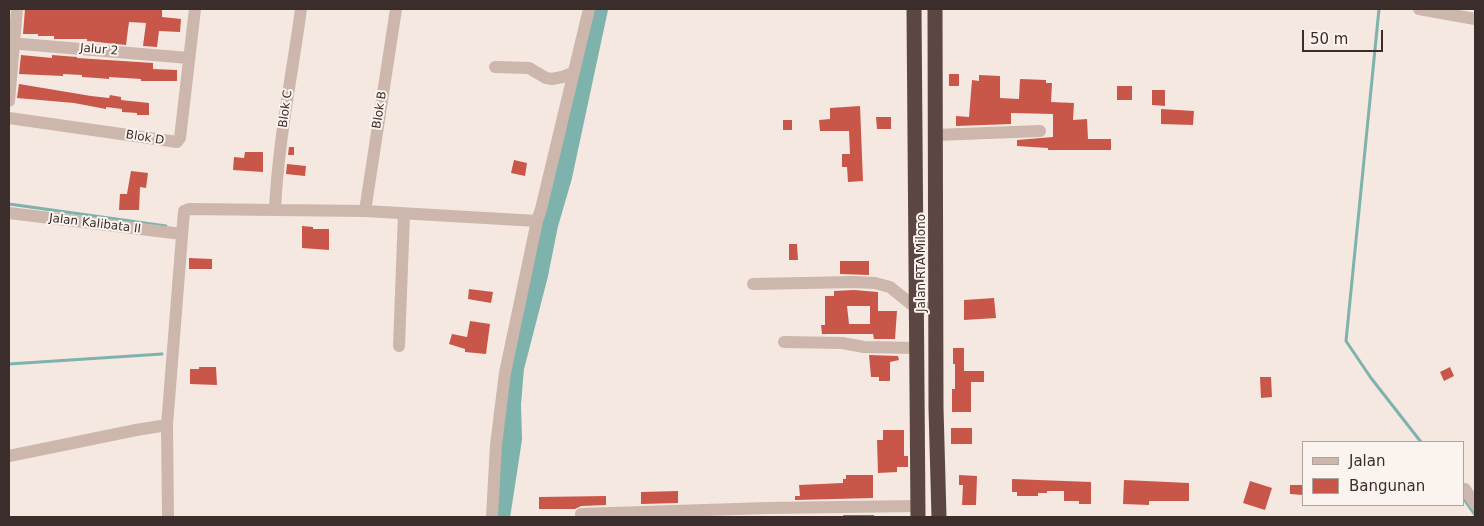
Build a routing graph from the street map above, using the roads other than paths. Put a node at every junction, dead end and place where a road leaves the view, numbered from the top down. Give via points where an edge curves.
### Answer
1 (17, 9) edge
2 (195, 9) edge
3 (301, 9) edge
4 (396, 9) edge
5 (588, 9) edge
6 (914, 9) edge
7 (935, 9) edge
8 (1419, 9) edge
9 (1475, 19) edge
10 (11, 43) edge
11 (189, 58) junction
12 (496, 68) dead end
13 (573, 72) junction
14 (9, 101) edge
15 (9, 118) edge
16 (1040, 131) dead end
17 (936, 135) junction
18 (276, 210) junction
19 (365, 211) junction
20 (9, 213) edge
21 (404, 214) junction
22 (537, 220) junction
23 (182, 234) junction
24 (753, 284) dead end
25 (916, 308) junction
26 (937, 308) junction
27 (784, 342) dead end
28 (399, 346) dead end
29 (916, 348) junction
30 (167, 425) junction
31 (9, 456) edge
32 (1465, 489) dead end
33 (1475, 504) edge
34 (918, 512) edge
35 (581, 514) dead end
36 (168, 517) edge
37 (492, 517) edge
38 (939, 517) edge

1 - 10 street
2 - 11 street, Blok D
3 - 18 street, Blok C via 285,109
4 - 19 street, Blok B
5 - 13 street
6 - 25 highway, Jalan RTA Milono
7 - 17 highway, Jalan RTA Milono
8 - 9 street
10 - 11 street, Jalur 2
10 - 14 street
11 - 15 street, Blok D via 177,142
12 - 13 street via 529,68 552,79
13 - 22 street
16 - 17 street
17 - 26 highway, Jalan RTA Milono
18 - 19 street
18 - 23 street via 186,210
19 - 21 street
20 - 23 street, Jalan Kalibata II
21 - 22 street
21 - 28 street
22 - 37 street via 505,374 496,445
23 - 30 street
24 - 25 street via 875,282 890,288
25 - 26 street
25 - 29 highway, Jalan RTA Milono
26 - 38 highway, Jalan RTA Milono
27 - 29 street
29 - 34 highway, Jalan RTA Milono
30 - 31 street
30 - 36 street
32 - 33 street
34 - 35 street via 767,508

